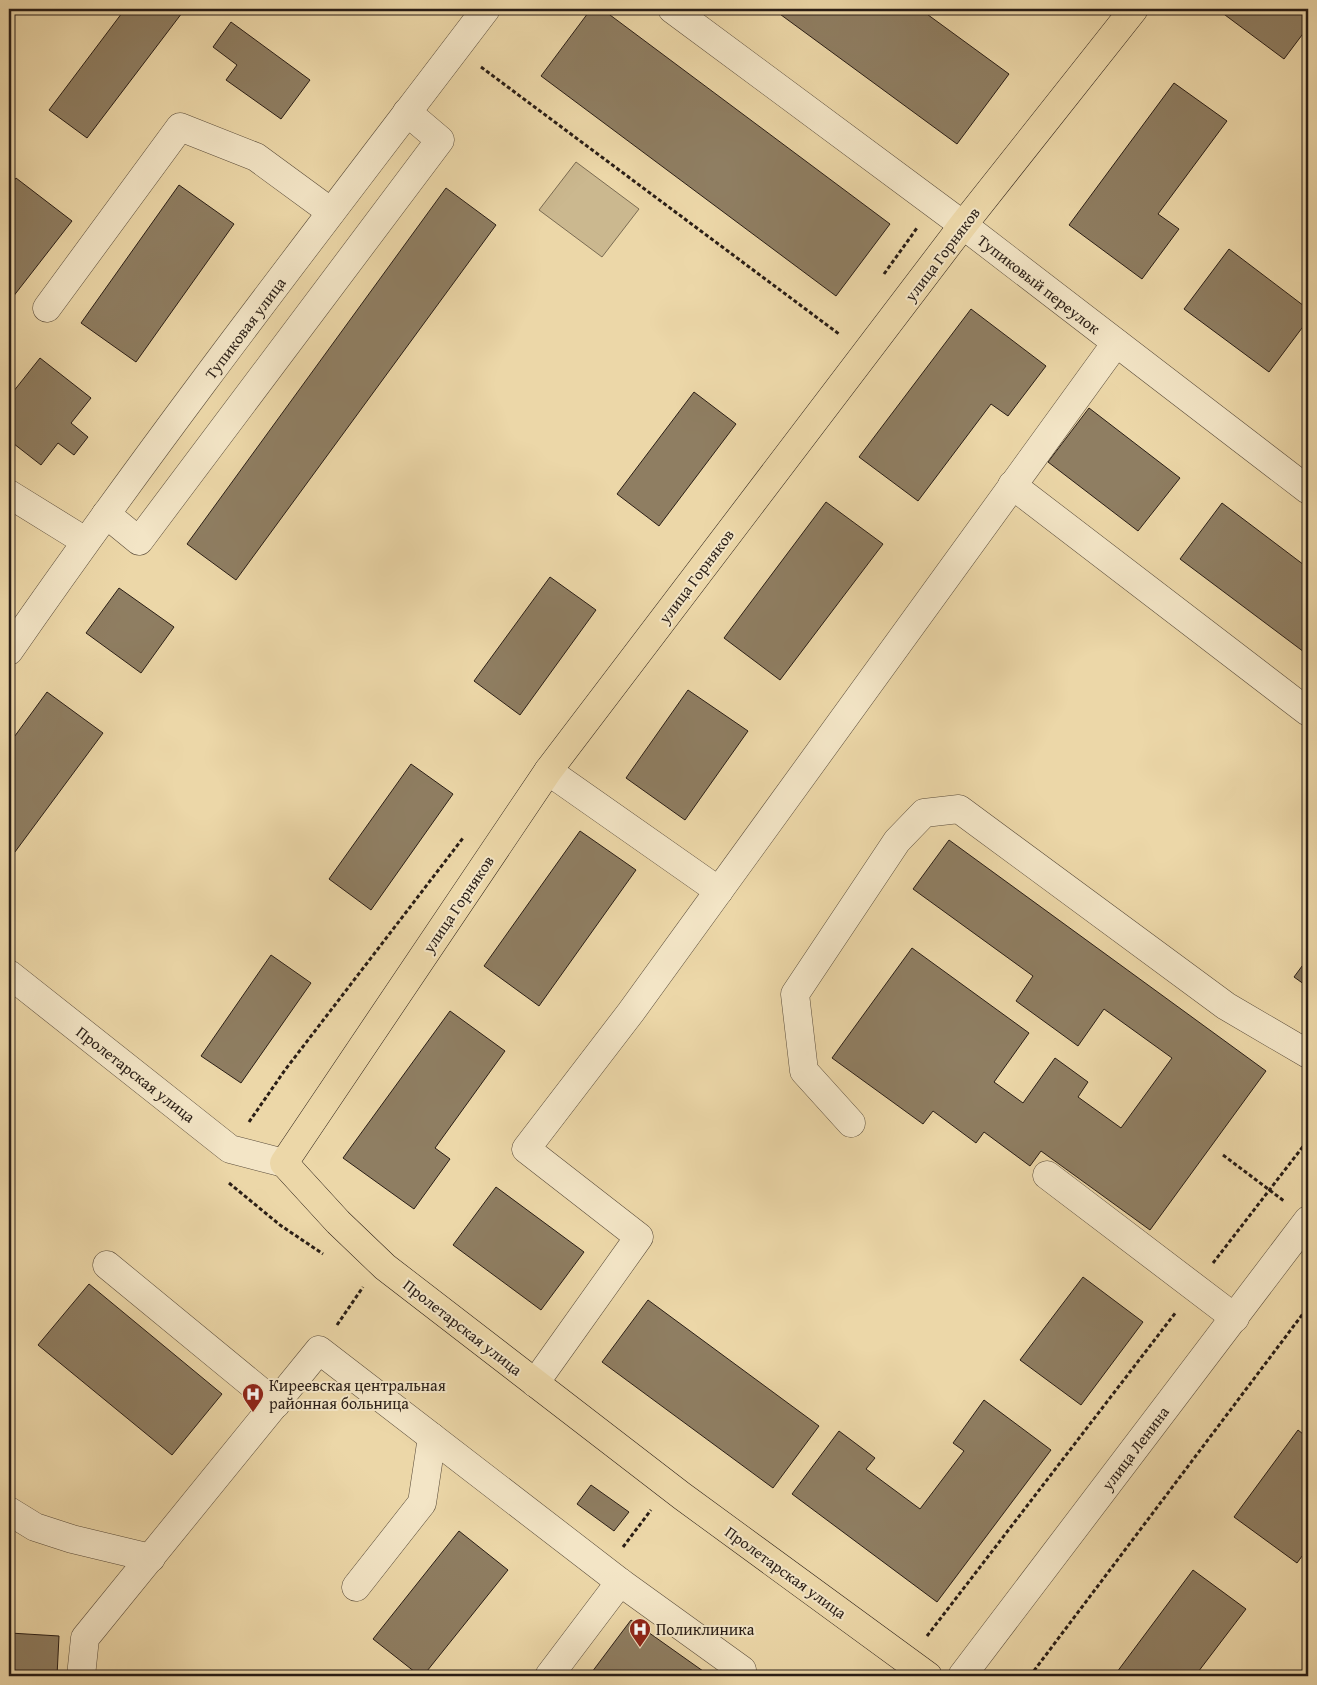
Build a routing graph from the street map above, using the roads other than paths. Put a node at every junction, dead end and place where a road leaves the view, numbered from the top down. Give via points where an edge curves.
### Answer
1 (486, 9) edge
2 (672, 9) edge
3 (1134, 9) edge
4 (407, 112) junction
5 (331, 212) junction
6 (963, 225) junction
7 (47, 308) dead end
8 (1116, 343) junction
9 (1012, 485) junction
10 (1308, 490) edge
11 (9, 494) edge
12 (106, 514) junction
13 (85, 541) junction
14 (9, 651) edge
15 (1308, 712) edge
16 (548, 771) junction
17 (719, 891) junction
18 (9, 974) edge
19 (1308, 1054) edge
20 (851, 1124) dead end
21 (284, 1163) junction
22 (1047, 1175) dead end
23 (1308, 1220) edge
24 (106, 1265) dead end
25 (1235, 1318) junction
26 (535, 1383) junction
27 (276, 1404) junction
28 (432, 1437) junction
29 (9, 1511) edge
30 (150, 1558) junction
31 (613, 1576) junction
32 (356, 1587) dead end
33 (918, 1669) edge
34 (742, 1670) dead end
35 (81, 1676) edge
36 (549, 1676) edge
37 (962, 1676) edge

1 - 4 street, Тупиковая улица
2 - 6 street, Тупиковый переулок
3 - 6 main road, улица Горняков
4 - 5 street, Тупиковая улица
4 - 12 street via 440,140 139,541
5 - 7 street via 256,157 180,127
5 - 12 street, Тупиковая улица
6 - 8 street, Тупиковый переулок
6 - 16 main road, улица Горняков
8 - 9 street
8 - 10 street, Тупиковый переулок
9 - 15 street
9 - 17 street
11 - 13 street
12 - 13 street, Тупиковая улица
13 - 14 street, Тупиковая улица
16 - 17 street
16 - 21 main road, улица Горняков
17 - 26 street via 526,1149 640,1237
18 - 21 street, Пролетарская улица via 230,1150
19 - 20 street via 1226,1006 959,809 924,813 897,841 795,994 804,1071
21 - 26 main road, Пролетарская улица via 385,1267
22 - 25 street
23 - 25 street, улица Ленина
24 - 27 street
25 - 37 street, улица Ленина
26 - 33 main road, Пролетарская улица via 682,1496
27 - 28 street via 320,1350
27 - 30 street
28 - 31 street
28 - 32 street via 422,1503
29 - 30 street via 35,1527
30 - 35 street via 85,1638
31 - 34 street
31 - 36 street

